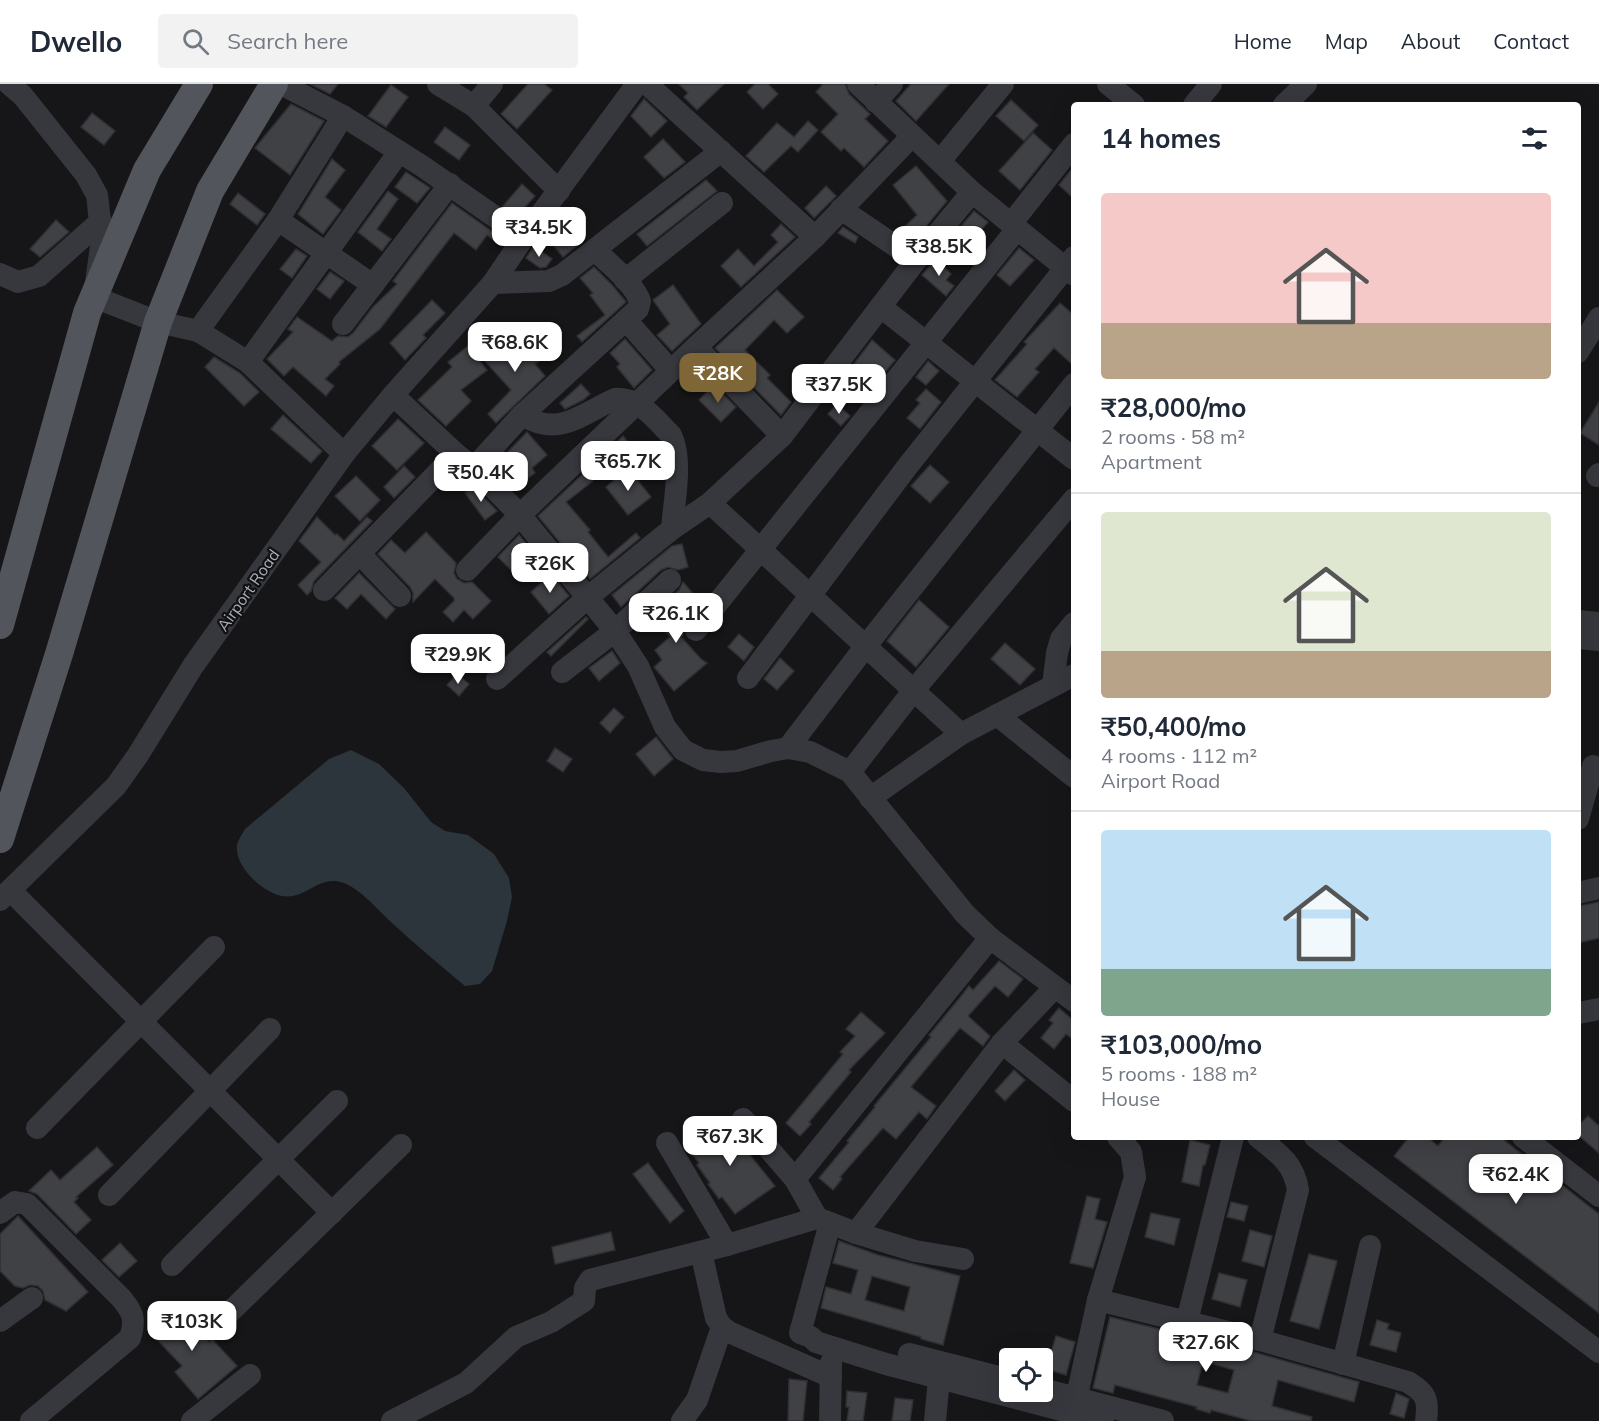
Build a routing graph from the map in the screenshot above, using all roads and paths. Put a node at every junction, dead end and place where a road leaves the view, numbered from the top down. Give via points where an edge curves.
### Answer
1 (199, 84) edge
2 (274, 84) edge
3 (281, 84) edge
4 (438, 84) edge
5 (492, 84) edge
6 (637, 84) edge
7 (646, 84) edge
8 (858, 84) edge
9 (892, 84) edge
10 (1003, 84) edge
11 (1211, 84) edge
12 (1306, 84) edge
13 (22, 88) edge
14 (1113, 91) edge
15 (876, 102) junction
16 (1130, 102) edge
17 (1196, 102) edge
18 (1287, 102) edge
19 (474, 106) junction
20 (343, 116) junction
21 (912, 136) junction
22 (1071, 148) edge
23 (721, 151) junction
24 (399, 152) junction
25 (940, 161) junction
26 (450, 184) junction
27 (559, 191) junction
28 (972, 192) junction
29 (722, 203) dead end
30 (841, 209) junction
31 (278, 220) junction
32 (101, 221) junction
33 (1014, 226) junction
34 (524, 237) junction
35 (815, 237) junction
36 (595, 250) junction
37 (326, 253) junction
38 (916, 260) junction
39 (1071, 267) edge
40 (0, 274) edge
41 (625, 280) junction
42 (493, 283) junction
43 (373, 285) junction
44 (94, 297) junction
45 (881, 307) junction
46 (1599, 318) edge
47 (626, 320) junction
48 (158, 322) junction
49 (343, 324) dead end
50 (198, 331) junction
51 (927, 342) junction
52 (696, 347) junction
53 (1581, 347) edge
54 (248, 362) junction
55 (671, 371) junction
56 (975, 381) junction
57 (1071, 388) edge
58 (393, 395) junction
59 (638, 403) junction
60 (522, 415) junction
61 (1037, 430) junction
62 (783, 436) junction
63 (344, 454) junction
64 (1071, 457) edge
65 (465, 461) junction
66 (710, 503) junction
67 (1071, 503) edge
68 (520, 515) junction
69 (672, 529) junction
70 (761, 551) junction
71 (360, 554) junction
72 (467, 570) dead end
73 (670, 580) dead end
74 (324, 590) dead end
75 (400, 596) dead end
76 (809, 596) junction
77 (587, 598) junction
78 (1581, 621) edge
79 (1599, 623) edge
80 (0, 625) edge
81 (1071, 627) edge
82 (696, 630) dead end
83 (615, 631) junction
84 (1581, 638) edge
85 (1599, 640) edge
86 (865, 647) junction
87 (562, 672) dead end
88 (1071, 676) edge
89 (748, 678) dead end
90 (497, 679) dead end
91 (1053, 685) junction
92 (914, 690) junction
93 (997, 715) junction
94 (961, 734) junction
95 (788, 748) junction
96 (1593, 766) dead end
97 (850, 772) junction
98 (1071, 775) edge
99 (870, 798) junction
100 (1581, 808) edge
101 (0, 839) edge
102 (1599, 888) edge
103 (1581, 892) edge
104 (5, 895) edge
105 (990, 938) junction
106 (214, 947) dead end
107 (1055, 987) junction
108 (1071, 999) edge
109 (1599, 1010) edge
110 (1581, 1013) edge
111 (141, 1022) junction
112 (270, 1029) dead end
113 (1002, 1043) junction
114 (210, 1091) junction
115 (1071, 1099) edge
116 (337, 1101) dead end
117 (743, 1119) dead end
118 (38, 1128) dead end
119 (1121, 1140) edge
120 (1232, 1140) edge
121 (1262, 1140) edge
122 (1319, 1140) edge
123 (1527, 1140) edge
124 (667, 1143) dead end
125 (400, 1145) dead end
126 (278, 1159) junction
127 (795, 1179) junction
128 (109, 1195) dead end
129 (1599, 1196) edge
130 (0, 1213) edge
131 (332, 1213) junction
132 (823, 1221) junction
133 (855, 1233) junction
134 (727, 1245) junction
135 (1370, 1246) dead end
136 (701, 1252) junction
137 (963, 1259) dead end
138 (171, 1266) dead end
139 (32, 1298) dead end
140 (1098, 1300) junction
141 (227, 1315) dead end
142 (0, 1321) edge
143 (1187, 1321) junction
144 (722, 1327) junction
145 (1260, 1340) junction
146 (825, 1341) junction
147 (1599, 1352) edge
148 (1343, 1364) junction
149 (250, 1375) dead end
150 (831, 1377) junction
151 (999, 1377) edge
152 (939, 1378) junction
153 (1053, 1395) edge
154 (1075, 1406) junction
155 (31, 1421) edge
156 (192, 1421) edge
157 (392, 1421) edge
158 (682, 1421) edge
159 (830, 1421) edge
160 (935, 1421) edge
161 (1103, 1421) edge
162 (1163, 1421) edge
163 (1426, 1421) edge

1 - 44 main road via 147,170
2 - 48 main road via 210,191
3 - 20 street
4 - 19 street
5 - 19 street
6 - 27 street, Airport Road
7 - 23 street
8 - 15 street
9 - 15 street
10 - 25 street
11 - 17 street
12 - 18 street
13 - 32 street via 92,183
14 - 16 street
15 - 21 street
19 - 27 street
20 - 24 street
20 - 31 street
21 - 25 street
21 - 30 street
22 - 33 street
23 - 35 street
23 - 36 street
24 - 26 street
24 - 37 street
25 - 28 street
26 - 34 street
26 - 43 street
27 - 34 street, Airport Road
28 - 33 street
28 - 38 street
29 - 41 street
30 - 35 street
30 - 38 street
31 - 37 street
31 - 50 street
32 - 40 street via 39,276 18,282
32 - 44 street
33 - 39 street
33 - 51 street
34 - 42 street, Airport Road
35 - 52 street
36 - 41 street
36 - 42 street via 549,281
37 - 43 street
37 - 54 street
38 - 45 street
39 - 56 street
41 - 47 street via 640,301 638,309
42 - 58 street, Airport Road
43 - 49 street
44 - 48 street
44 - 80 main road
45 - 51 street
45 - 62 street
46 - 53 street
47 - 55 street
47 - 60 street
48 - 50 street
48 - 101 main road
50 - 54 street
51 - 56 street
51 - 70 street
52 - 55 street
52 - 62 street
54 - 63 street
55 - 59 street
56 - 61 street
56 - 76 street
57 - 61 street
58 - 63 street, Airport Road
58 - 65 street
59 - 60 street via 615,399 561,425 535,423
59 - 68 street
59 - 69 street via 670,435 676,451
60 - 65 street
61 - 64 street
61 - 86 street
62 - 66 street
63 - 104 street, Airport Road via 193,666 116,786
65 - 68 street
65 - 71 street
66 - 69 street
66 - 70 street
67 - 92 street
68 - 72 street
68 - 77 street
69 - 77 street
70 - 76 street
70 - 82 street
71 - 74 street
71 - 75 street
73 - 83 street
76 - 86 street
76 - 89 street
77 - 83 street
77 - 90 street
78 - 79 street
81 - 91 street via 1061,639
83 - 87 street
83 - 95 street via 638,666 665,727 683,750 703,760 721,762
84 - 85 street
86 - 92 street
86 - 95 street
88 - 91 street
91 - 93 street
92 - 94 street
92 - 97 street
93 - 94 street
93 - 98 street
94 - 99 street
95 - 97 street via 810,752
96 - 100 street
97 - 99 street
99 - 105 street via 965,914
102 - 103 street
104 - 111 street
105 - 107 street
105 - 127 street
106 - 111 street
107 - 108 street
107 - 113 street
109 - 110 street
111 - 114 street
111 - 118 street
112 - 114 street
113 - 115 street
113 - 133 street
114 - 126 street
114 - 128 street
116 - 126 street
117 - 127 street
119 - 140 street via 1131,1152 1135,1177
120 - 143 street
121 - 145 street via 1287,1161 1299,1190
122 - 147 street
123 - 129 street
124 - 134 street
125 - 131 street
126 - 131 street
126 - 138 street
127 - 132 street
130 - 155 street via 15,1202 27,1204 131,1310 134,1325 130,1338
131 - 141 street
132 - 133 street
132 - 134 street
132 - 146 street via 799,1329 800,1333
133 - 137 street via 915,1251
134 - 136 street
135 - 148 street
136 - 144 street via 716,1318
136 - 157 street via 590,1280 584,1301 575,1308 516,1336 466,1383
139 - 142 street
140 - 143 street
140 - 154 street
143 - 145 street
144 - 150 street
144 - 158 street via 697,1400
145 - 148 street
146 - 150 street
146 - 151 street via 855,1341
146 - 152 street
148 - 163 street via 1408,1382 1421,1390 1428,1407
149 - 156 street
150 - 159 street
152 - 154 street
152 - 160 street
153 - 154 street
154 - 161 street
154 - 162 street

